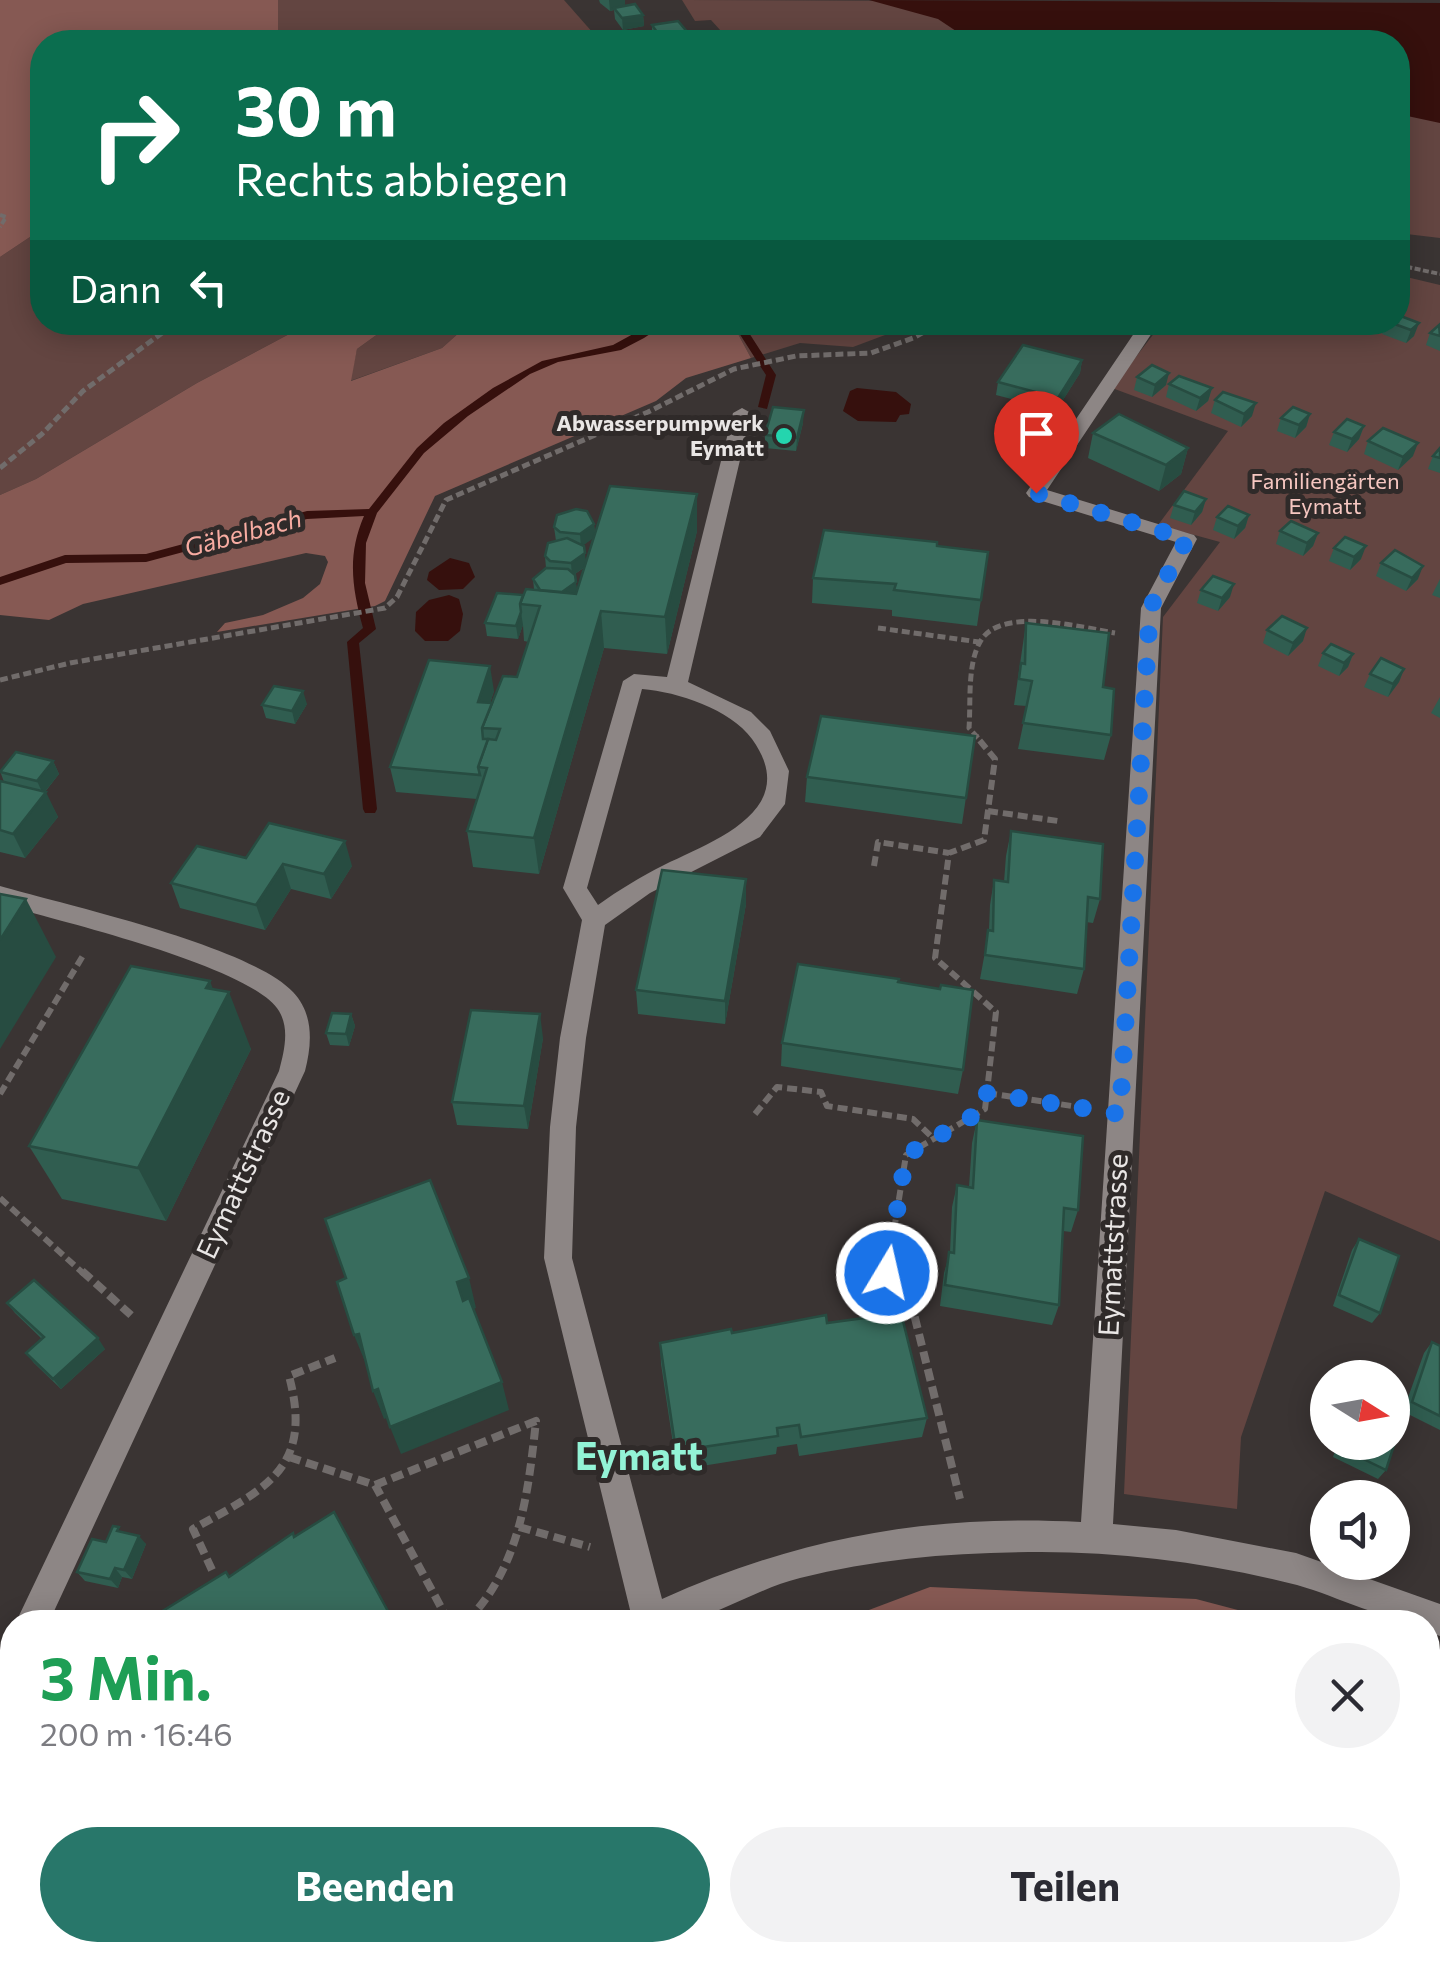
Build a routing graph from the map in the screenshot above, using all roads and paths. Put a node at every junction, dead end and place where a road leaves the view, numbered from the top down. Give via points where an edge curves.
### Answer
1 (0, 216) edge
2 (0, 228) edge
3 (1410, 268) edge
4 (1440, 274) edge
5 (159, 335) edge
6 (918, 335) edge
7 (1142, 335) edge
8 (742, 412) dead end
9 (0, 468) edge
10 (878, 628) dead end
11 (1148, 638) junction
12 (979, 642) junction
13 (0, 680) edge
14 (676, 685) junction
15 (988, 811) junction
16 (1058, 821) dead end
17 (949, 853) junction
18 (874, 866) dead end
19 (0, 895) edge
20 (594, 920) junction
21 (85, 952) dead end
22 (987, 1093) junction
23 (0, 1094) edge
24 (755, 1114) dead end
25 (1120, 1114) junction
26 (934, 1138) junction
27 (0, 1198) edge
28 (163, 1343) junction
29 (335, 1358) dead end
30 (289, 1457) junction
31 (374, 1485) junction
32 (518, 1527) junction
33 (1096, 1538) junction
34 (970, 1539) junction
35 (634, 1560) junction
36 (212, 1570) dead end
37 (38, 1610) edge
38 (442, 1610) edge
39 (476, 1610) edge
40 (647, 1610) edge
41 (676, 1610) edge
42 (1412, 1610) edge

1 - 2 path via 6,218
3 - 4 path
5 - 9 path via 83,390
6 - 13 path via 871,353 782,360 710,379 446,500 392,604
7 - 11 street, Eymattstrasse via 1036,493 1187,539 1150,608
8 - 14 street
10 - 12 path
11 - 12 path via 1016,620 990,628
11 - 25 street, Eymattstrasse
12 - 15 path via 968,728 995,759
14 - 20 street via 634,681 575,888
14 - 20 street via 744,718 762,736 778,772 774,804 752,831 642,887
15 - 16 path
15 - 17 path via 984,840
17 - 18 path via 878,842
17 - 22 path via 935,958 996,1012
19 - 28 street, Eymattstrasse via 234,967 283,996 296,1016 300,1041 292,1071
20 - 35 street via 563,1127 558,1258
21 - 23 path
22 - 25 path
22 - 26 path via 985,1109
24 - 26 path via 777,1087 821,1092 828,1106 914,1119
25 - 33 street, Eymattstrasse
26 - 34 path via 906,1155 887,1273 912,1306
27 - 28 path
28 - 37 street, Eymattstrasse
29 - 30 path via 289,1376 299,1418
30 - 31 path
30 - 36 path via 267,1486 193,1529
31 - 32 path via 536,1422
31 - 38 path
32 - 35 path
32 - 39 path via 493,1591
33 - 34 street
33 - 42 street via 1191,1547 1299,1570
34 - 41 street via 801,1562
35 - 40 street

